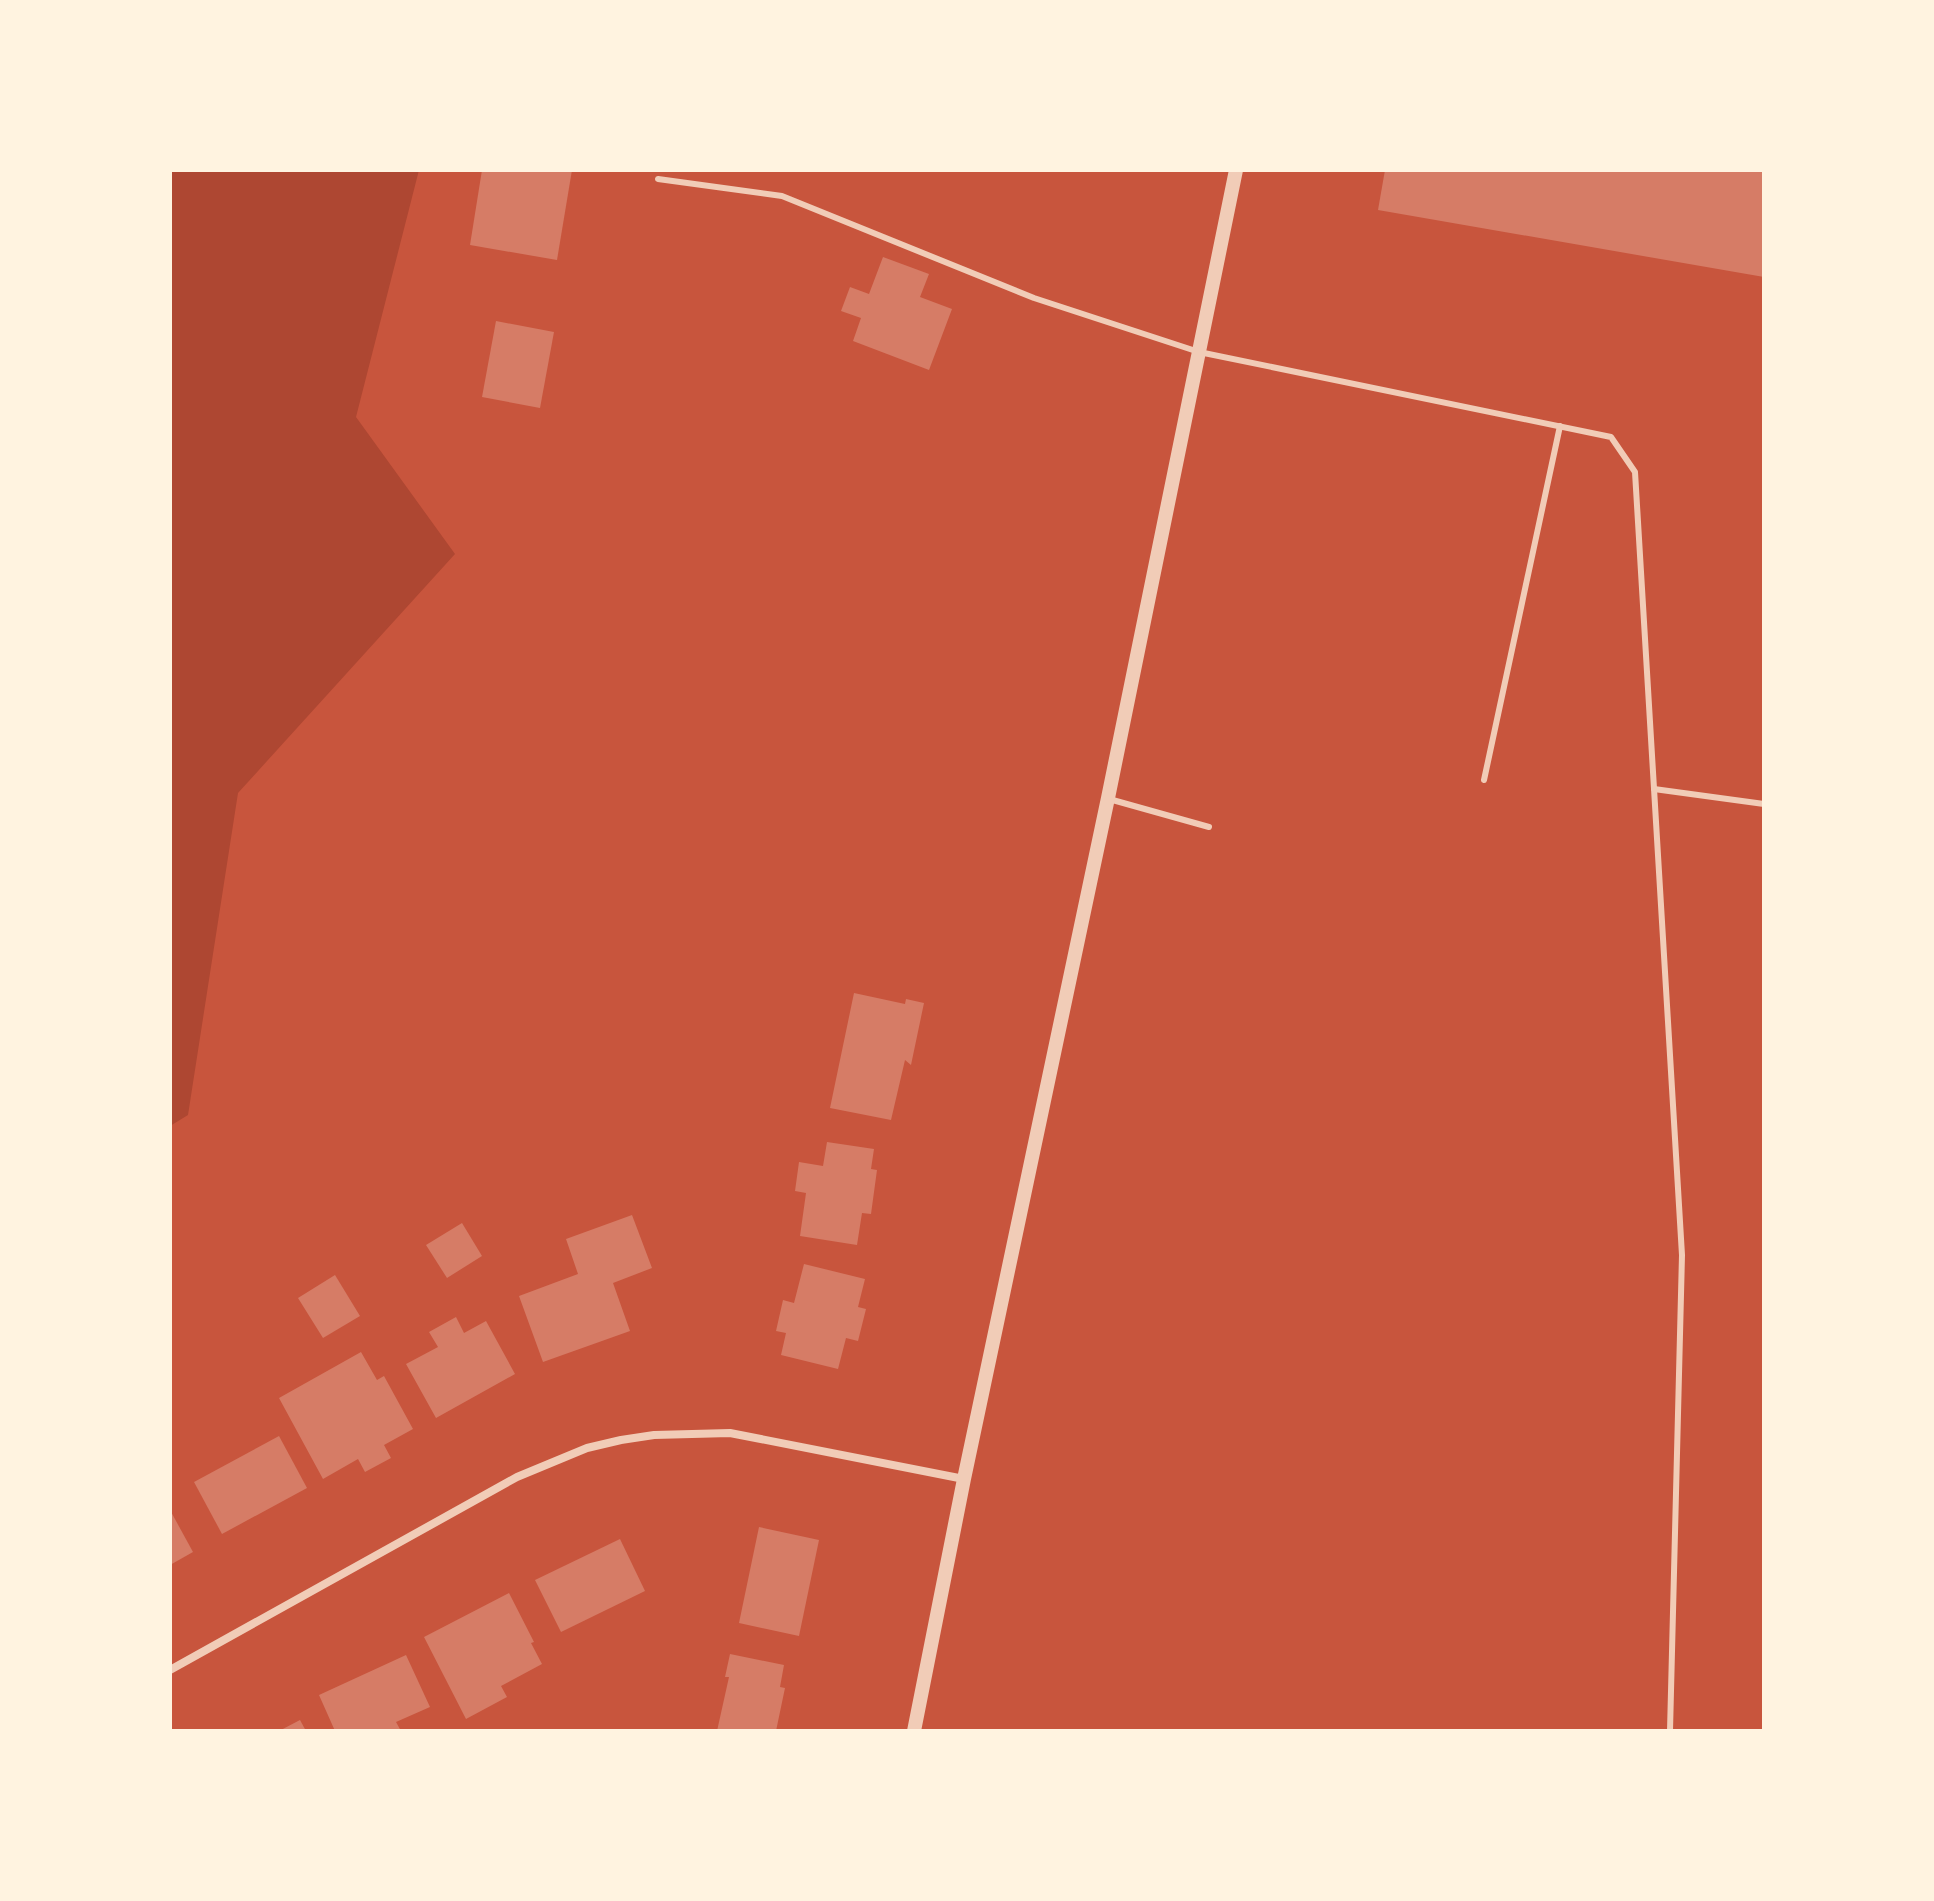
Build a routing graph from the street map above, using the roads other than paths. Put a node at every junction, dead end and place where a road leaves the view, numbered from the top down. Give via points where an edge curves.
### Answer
1 (1236, 170) edge
2 (658, 179) dead end
3 (1199, 352) junction
4 (1560, 426) junction
5 (1484, 780) dead end
6 (1654, 789) junction
7 (1108, 798) junction
8 (1764, 804) edge
9 (1209, 827) dead end
10 (964, 1479) junction
11 (170, 1670) edge
12 (914, 1731) edge
13 (1670, 1731) edge

1 - 3 street
2 - 3 lane via 782,196 1034,298
3 - 4 lane
3 - 7 street
4 - 5 lane
4 - 6 lane via 1611,437 1635,472
6 - 8 lane
6 - 13 lane via 1682,1255
7 - 9 lane
7 - 10 street
10 - 11 street via 730,1433 654,1435 587,1448 517,1477
10 - 12 street

